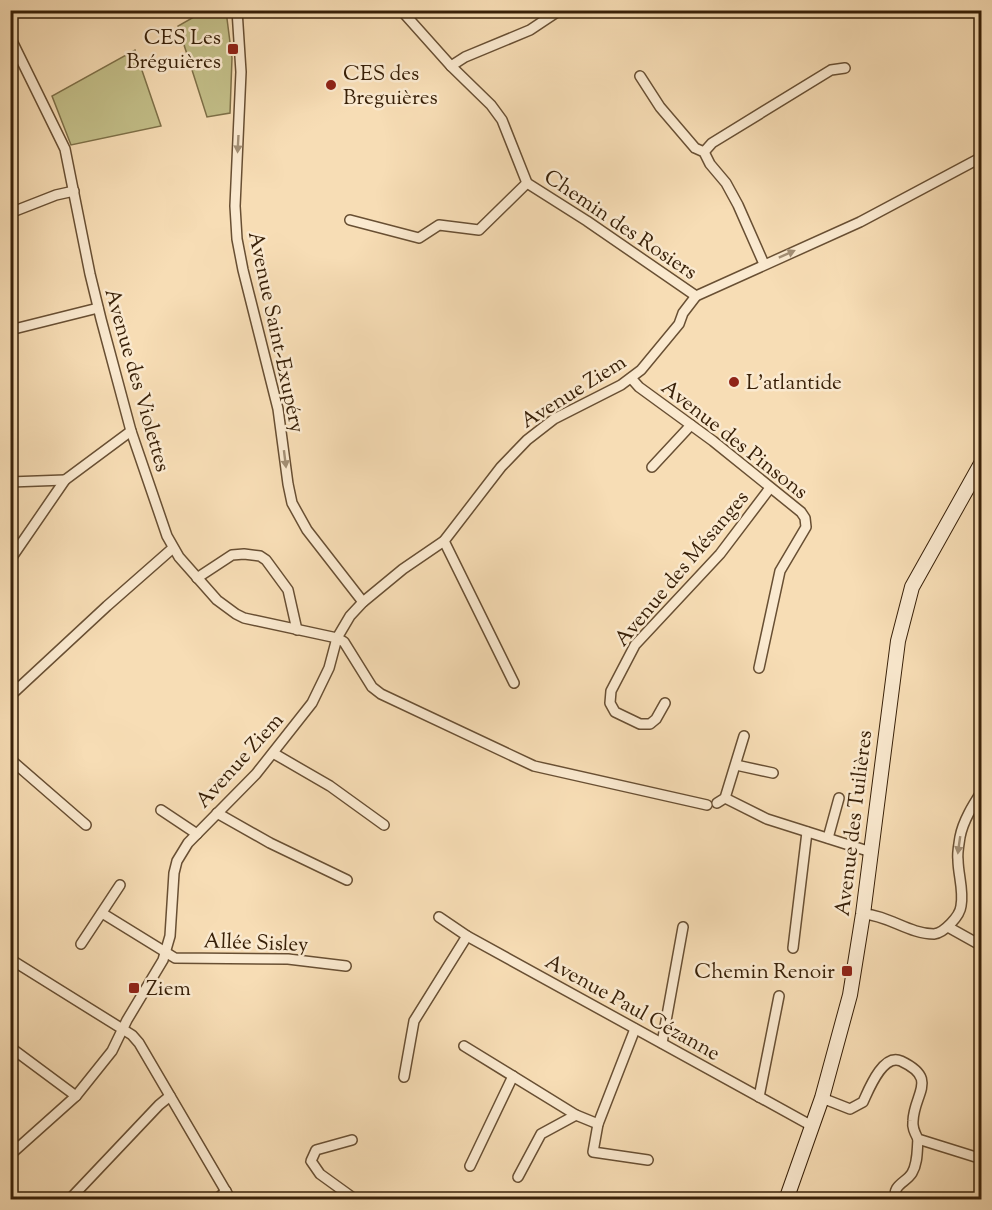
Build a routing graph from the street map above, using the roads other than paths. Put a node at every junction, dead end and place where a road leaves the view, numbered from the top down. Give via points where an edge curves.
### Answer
1 (237, 10) edge
2 (401, 10) edge
3 (560, 10) edge
4 (10, 37) edge
5 (451, 66) junction
6 (845, 68) dead end
7 (640, 76) dead end
8 (704, 152) junction
9 (981, 157) edge
10 (527, 183) junction
11 (74, 191) junction
12 (10, 213) edge
13 (350, 220) dead end
14 (764, 264) junction
15 (696, 296) junction
16 (98, 308) junction
17 (10, 330) edge
18 (631, 378) junction
19 (691, 425) junction
20 (131, 431) junction
21 (981, 462) edge
22 (652, 467) dead end
23 (65, 480) junction
24 (10, 482) edge
25 (770, 488) junction
26 (444, 542) junction
27 (173, 548) junction
28 (10, 560) edge
29 (197, 578) junction
30 (363, 602) junction
31 (297, 630) junction
32 (337, 638) junction
33 (759, 668) dead end
34 (514, 683) dead end
35 (10, 696) edge
36 (665, 703) dead end
37 (744, 736) dead end
38 (273, 753) junction
39 (10, 759) edge
40 (736, 765) junction
41 (773, 773) dead end
42 (981, 791) edge
43 (839, 798) dead end
44 (716, 802) junction
45 (161, 810) dead end
46 (217, 813) junction
47 (86, 825) dead end
48 (384, 825) dead end
49 (807, 832) junction
50 (197, 834) junction
51 (828, 838) junction
52 (871, 852) junction
53 (347, 880) dead end
54 (120, 885) dead end
55 (102, 913) junction
56 (863, 914) junction
57 (439, 917) dead end
58 (683, 927) dead end
59 (948, 927) junction
60 (467, 936) junction
61 (81, 944) dead end
62 (981, 946) edge
63 (793, 948) dead end
64 (165, 953) junction
65 (10, 959) edge
66 (346, 966) dead end
67 (779, 996) dead end
68 (123, 1029) junction
69 (635, 1029) junction
70 (662, 1043) junction
71 (464, 1046) dead end
72 (10, 1047) edge
73 (513, 1076) junction
74 (404, 1077) dead end
75 (76, 1096) junction
76 (170, 1096) junction
77 (759, 1097) junction
78 (822, 1098) junction
79 (576, 1115) junction
80 (598, 1124) junction
81 (812, 1126) junction
82 (918, 1139) junction
83 (352, 1140) dead end
84 (11, 1153) edge
85 (981, 1159) edge
86 (648, 1160) dead end
87 (470, 1167) dead end
88 (518, 1177) dead end
89 (229, 1196) edge
90 (69, 1200) edge
91 (216, 1200) edge
92 (356, 1200) edge
93 (786, 1200) edge
94 (896, 1200) edge

1 -> 30 street, Avenue Saint-Exupéry via 241,72 237,238 278,409 292,503 307,530
2 - 5 street, Chemin des Rosiers
3 - 5 street via 530,30
4 - 11 street, Avenue des Violettes via 65,149
5 - 10 street, Chemin des Rosiers via 501,120
6 - 8 street via 831,70 712,143
7 - 8 street via 660,107 695,148
8 - 14 street via 738,205
14 -> 9 street via 860,222
10 - 13 street via 479,230 439,225 419,238
10 - 15 street, Chemin des Rosiers
11 - 12 street
11 - 16 street, Avenue des Violettes
14 - 15 street
15 - 18 street, Avenue Ziem via 679,324
16 - 17 street
16 - 20 street, Avenue des Violettes
18 - 19 street, Avenue des Pinsons
18 - 26 street, Avenue Ziem via 554,420 527,440
19 - 22 street
19 - 25 street, Avenue des Pinsons
20 - 23 street
20 - 27 street, Avenue des Violettes
21 - 52 street, Avenue des Tuilières via 912,587 904,613
23 - 24 street
23 - 28 street
25 - 33 street, Avenue des Pinsons via 801,512 806,527 780,571
25 - 36 street, Avenue des Mésanges via 720,554 635,645 610,691 615,712 640,724 656,719
26 - 30 street, Avenue Ziem
26 - 34 street
27 - 29 street, Avenue des Violettes
27 - 35 street
29 - 31 street, Avenue des Violettes via 236,614
29 - 31 street via 232,555 260,556 288,590
30 - 32 street, Avenue Ziem
31 - 32 street, Avenue des Violettes
32 - 38 street, Avenue Ziem via 329,668 312,703
32 - 44 street via 344,642 372,687 381,694 534,766
37 - 40 street
38 - 46 street, Avenue Ziem
38 - 48 street via 330,786
39 - 47 street
40 - 41 street
40 - 44 street
42 -> 59 street via 961,834 957,857 962,907
43 - 51 street
44 - 49 street
45 - 50 street, Avenue Ziem
46 - 50 street, Avenue Ziem
46 - 53 street
49 - 51 street
49 - 63 street
50 - 64 street, Avenue Ziem via 182,852 174,873 170,936
51 - 52 street
52 - 56 street, Avenue des Tuilières
54 - 55 street
55 - 61 street
55 - 64 street
56 - 59 street via 926,933 938,934
56 - 78 street, Avenue des Tuilières via 850,995
57 - 60 street, Avenue Paul Cézanne
58 - 70 street
59 - 62 street
60 - 69 street, Avenue Paul Cézanne
60 - 74 street via 414,1021
64 - 66 street, Allée Sisley via 175,958 288,959
64 - 68 street, Avenue Ziem
65 - 68 street
67 - 77 street
68 - 75 street, Avenue Ziem via 102,1065
68 - 76 street via 139,1043
69 - 70 street, Avenue Paul Cézanne
69 - 80 street
70 - 77 street, Avenue Paul Cézanne
71 - 73 street
72 - 75 street
73 - 79 street
73 - 87 street
75 - 84 street, Avenue Ziem
76 - 89 street
76 - 90 street
77 - 81 street, Avenue Paul Cézanne
78 - 81 street, Avenue des Tuilières
78 - 82 street via 850,1109 857,1106 885,1064 898,1060 918,1072 923,1084 912,1122
79 - 80 street
79 - 88 street via 541,1134
80 - 86 street via 593,1152
81 - 93 street, Avenue des Tuilières
82 - 85 street
82 - 94 street via 917,1159 912,1172 897,1187
83 - 92 street via 316,1150 311,1161 320,1174
89 - 91 street

